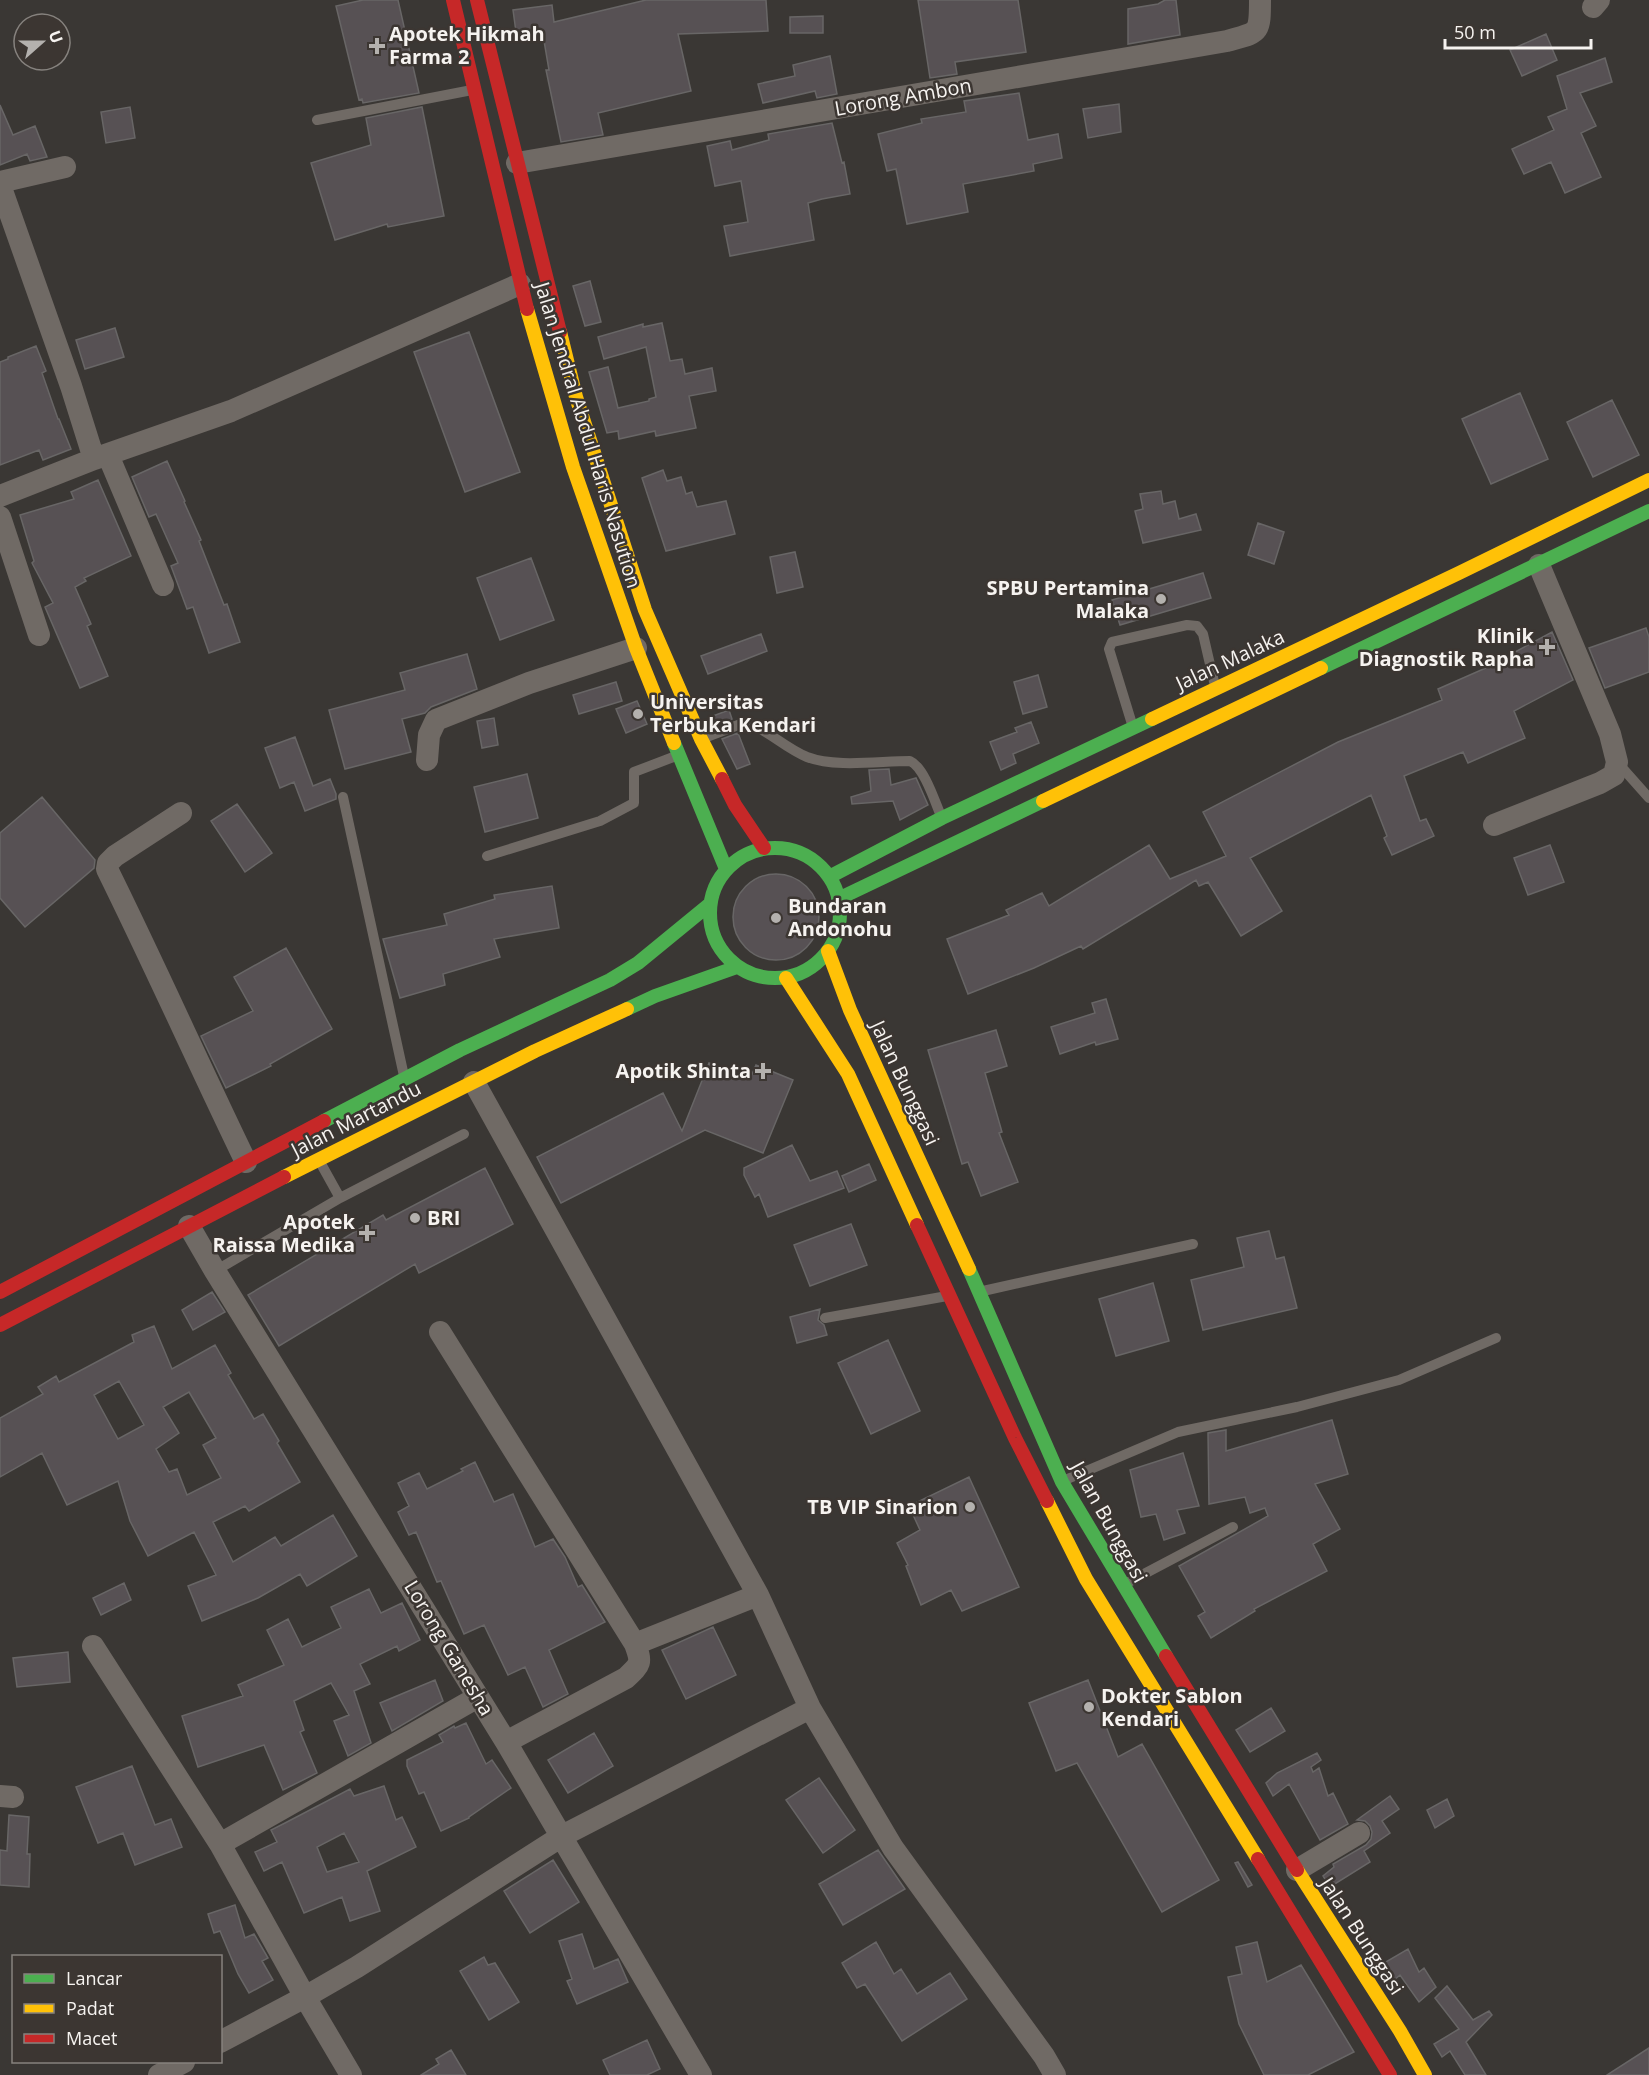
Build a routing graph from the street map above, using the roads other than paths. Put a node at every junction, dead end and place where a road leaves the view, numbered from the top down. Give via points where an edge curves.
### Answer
1 (453, 0) edge
2 (477, 0) edge
3 (1260, 0) edge
4 (475, 89) junction
5 (317, 120) dead end
6 (517, 163) junction
7 (65, 167) dead end
8 (0, 183) edge
9 (520, 284) junction
10 (101, 457) junction
11 (596, 460) junction
12 (573, 467) junction
13 (1649, 480) edge
14 (0, 496) edge
15 (1649, 511) edge
16 (0, 517) edge
17 (1539, 565) junction
18 (163, 585) dead end
19 (39, 635) dead end
20 (636, 648) junction
21 (1216, 689) junction
22 (1133, 727) junction
23 (701, 739) junction
24 (679, 754) junction
25 (427, 760) dead end
26 (1617, 762) junction
27 (344, 797) dead end
28 (1649, 798) edge
29 (181, 813) dead end
30 (942, 818) junction
31 (1494, 825) dead end
32 (764, 848) junction
33 (487, 856) dead end
34 (726, 869) junction
35 (829, 877) junction
36 (838, 899) junction
37 (710, 904) junction
38 (828, 951) junction
39 (737, 967) junction
40 (786, 978) junction
41 (404, 1080) junction
42 (474, 1082) junction
43 (464, 1134) dead end
44 (319, 1159) junction
45 (246, 1162) junction
46 (340, 1198) junction
47 (189, 1226) junction
48 (1193, 1244) dead end
49 (215, 1271) junction
50 (0, 1292) edge
51 (980, 1292) junction
52 (950, 1296) junction
53 (825, 1318) dead end
54 (0, 1325) edge
55 (440, 1332) dead end
56 (1496, 1338) dead end
57 (1062, 1482) junction
58 (1233, 1527) dead end
59 (1122, 1586) junction
60 (758, 1595) junction
61 (635, 1644) junction
62 (93, 1646) dead end
63 (1171, 1665) junction
64 (1147, 1679) junction
65 (478, 1697) junction
66 (810, 1708) junction
67 (506, 1742) junction
68 (1359, 1833) dead end
69 (562, 1836) junction
70 (220, 1844) junction
71 (1297, 1870) junction
72 (305, 1997) junction
73 (222, 2041) edge
74 (180, 2063) edge
75 (159, 2075) edge
76 (351, 2075) edge
77 (701, 2075) edge
78 (1055, 2075) edge
79 (1390, 2075) edge
80 (1425, 2075) edge

1 - 4 main road, Jalan Jendral Abdul Haris Nasution
2 - 6 main road, Jalan Jendral Abdul Haris Nasution
3 - 6 street, Lorong Ambon via 1260,25 1252,34 1227,41
4 - 5 lane
4 - 9 main road, Jalan Jendral Abdul Haris Nasution
6 - 11 main road, Jalan Jendral Abdul Haris Nasution via 576,397
7 - 8 street
8 - 10 street via 71,386
9 - 10 street via 231,411
9 - 12 main road, Jalan Jendral Abdul Haris Nasution
10 - 14 street
10 - 18 street
11 - 12 main road
11 - 23 main road, Jalan Jendral Abdul Haris Nasution via 645,610
12 - 20 main road, Jalan Jendral Abdul Haris Nasution
13 - 21 main road, Jalan Malaka
15 - 17 main road
16 - 19 street
17 - 26 street via 1610,734
17 - 36 main road
20 - 24 main road, Jalan Jendral Abdul Haris Nasution
20 - 25 street via 529,683 436,720 429,735
21 - 22 main road, Jalan Malaka
21 - 22 lane via 1203,634 1197,626 1113,642 1108,649
22 - 30 main road, Jalan Malaka
23 - 30 lane via 746,722 809,758 833,762 910,761 922,773
23 - 32 main road, Jalan Jendral Abdul Haris Nasution via 735,805
24 - 33 lane via 634,772 634,803 609,817
24 - 34 main road, Jalan Jendral Abdul Haris Nasution
26 - 28 lane
26 - 31 street via 1614,776
27 - 41 lane
29 - 45 street via 115,856 107,869
30 - 35 main road, Jalan Malaka
32 - 34 main road via 749,852
32 - 35 main road via 801,853
34 - 37 main road via 715,885
35 - 36 main road
36 - 38 main road via 839,926
37 - 39 main road via 711,928 720,950
37 - 41 main road, Jalan Martandu via 638,963 610,980
38 - 40 main road via 809,969
38 - 51 main road, Jalan Bunggasi via 850,1010
39 - 40 main road via 769,979
39 - 42 main road, Jalan Martandu via 655,996
40 - 52 main road via 848,1074
41 - 45 main road, Jalan Martandu
42 - 44 main road, Jalan Martandu
42 - 60 street
43 - 46 lane
44 - 46 lane
44 - 47 main road, Jalan Martandu
45 - 50 main road, Jalan Martandu
46 - 49 lane
47 - 49 street, Lorong Ganesha
47 - 54 main road, Jalan Martandu
48 - 51 lane
49 - 65 street, Lorong Ganesha
51 - 57 main road, Jalan Bunggasi
52 - 53 lane
52 - 64 main road via 1053,1516
55 - 61 street
56 - 57 lane via 1399,1380 1178,1432
57 - 59 main road, Jalan Bunggasi
58 - 59 lane
59 - 63 main road, Jalan Bunggasi
60 - 61 street
60 - 66 street
61 - 67 street via 639,1666 626,1678
62 - 70 street
63 - 64 main road
63 - 71 main road, Jalan Bunggasi
64 - 79 main road
65 - 67 street, Lorong Ganesha
65 - 70 street
66 - 69 street
66 - 78 street via 893,1848
67 - 69 street, Lorong Ganesha
68 - 71 street
69 - 72 street
69 - 77 street, Lorong Ganesha
70 - 72 street
71 - 80 main road, Jalan Bunggasi
72 - 73 street
72 - 76 street
74 - 75 street

